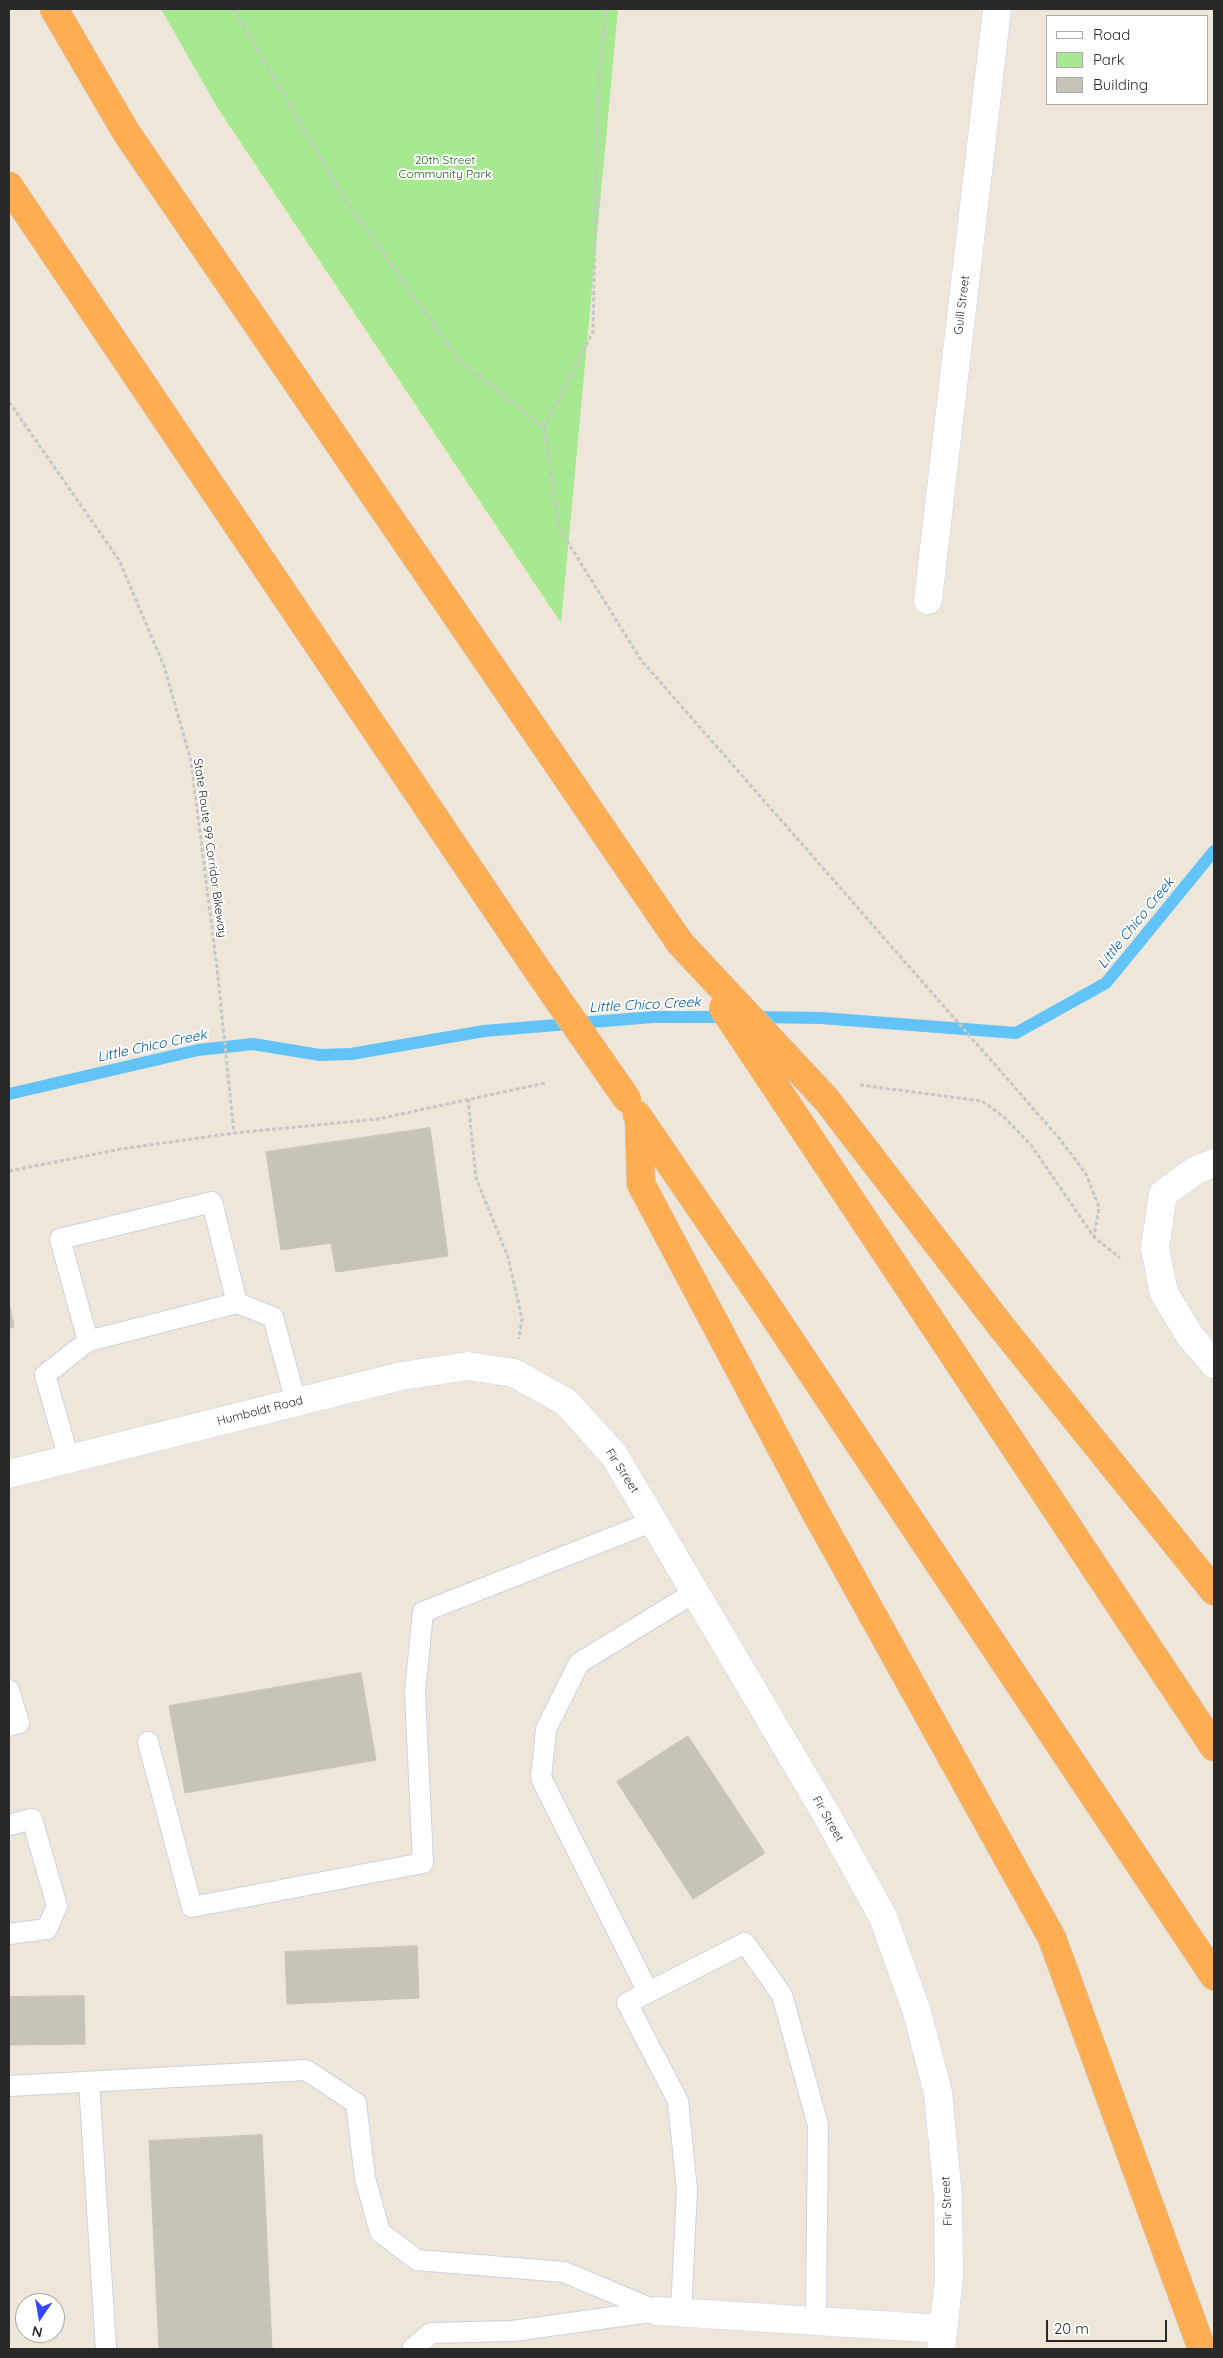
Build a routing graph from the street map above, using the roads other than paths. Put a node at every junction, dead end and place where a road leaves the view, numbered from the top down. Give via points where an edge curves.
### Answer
1 (54, 9) edge
2 (996, 9) edge
3 (9, 186) edge
4 (928, 600) dead end
5 (680, 943) junction
6 (633, 1109) junction
7 (1214, 1163) edge
8 (237, 1303) junction
9 (88, 1341) junction
10 (1214, 1364) edge
11 (514, 1372) joint
12 (296, 1402) junction
13 (69, 1459) junction
14 (9, 1474) edge
15 (654, 1521) junction
16 (1214, 1591) edge
17 (695, 1592) junction
18 (9, 1690) edge
19 (9, 1726) edge
20 (148, 1742) dead end
21 (1214, 1747) edge
22 (9, 1826) edge
23 (9, 1934) edge
24 (1214, 1976) edge
25 (648, 1992) junction
26 (89, 2082) junction
27 (9, 2086) edge
28 (669, 2311) junction
29 (816, 2320) junction
30 (942, 2339) edge
31 (106, 2349) edge
32 (412, 2349) edge
33 (1202, 2349) edge

1 - 5 highway via 126,132
2 - 4 street, Guill Street
3 - 6 highway, bridge
5 - 16 highway, bridge via 826,1099 1000,1325
5 - 21 highway, bridge
6 - 24 highway
6 - 33 highway via 641,1184 811,1504 1052,1938
7 - 10 street via 1196,1170 1162,1194 1155,1248 1164,1294 1190,1336
8 - 9 lane
8 - 9 lane via 212,1202 60,1239
8 - 12 lane via 273,1317
9 - 13 lane via 45,1375
11 - 12 street, Humboldt Road via 468,1366 402,1376
11 - 15 street, Fir Street via 566,1402 614,1455
12 - 13 street, Humboldt Road
13 - 14 street, Humboldt Road
15 - 17 street, Fir Street
15 - 20 lane via 423,1612 415,1692 423,1863 192,1907
17 - 25 lane via 579,1663 546,1729 541,1778
17 - 30 street, Fir Street via 883,1917 917,2012 938,2093 948,2196 949,2278
18 - 19 lane via 19,1723
22 - 23 lane via 32,1820 57,1906 47,1928
25 - 28 lane via 627,2003 678,2100 687,2190
25 - 29 lane via 745,1943 782,1995 818,2125
26 - 27 lane
26 - 28 lane via 306,2070 356,2103 365,2178 380,2232 417,2260 564,2272
26 - 31 lane
28 - 29 street
28 - 32 lane via 513,2332 431,2333
29 - 30 street

